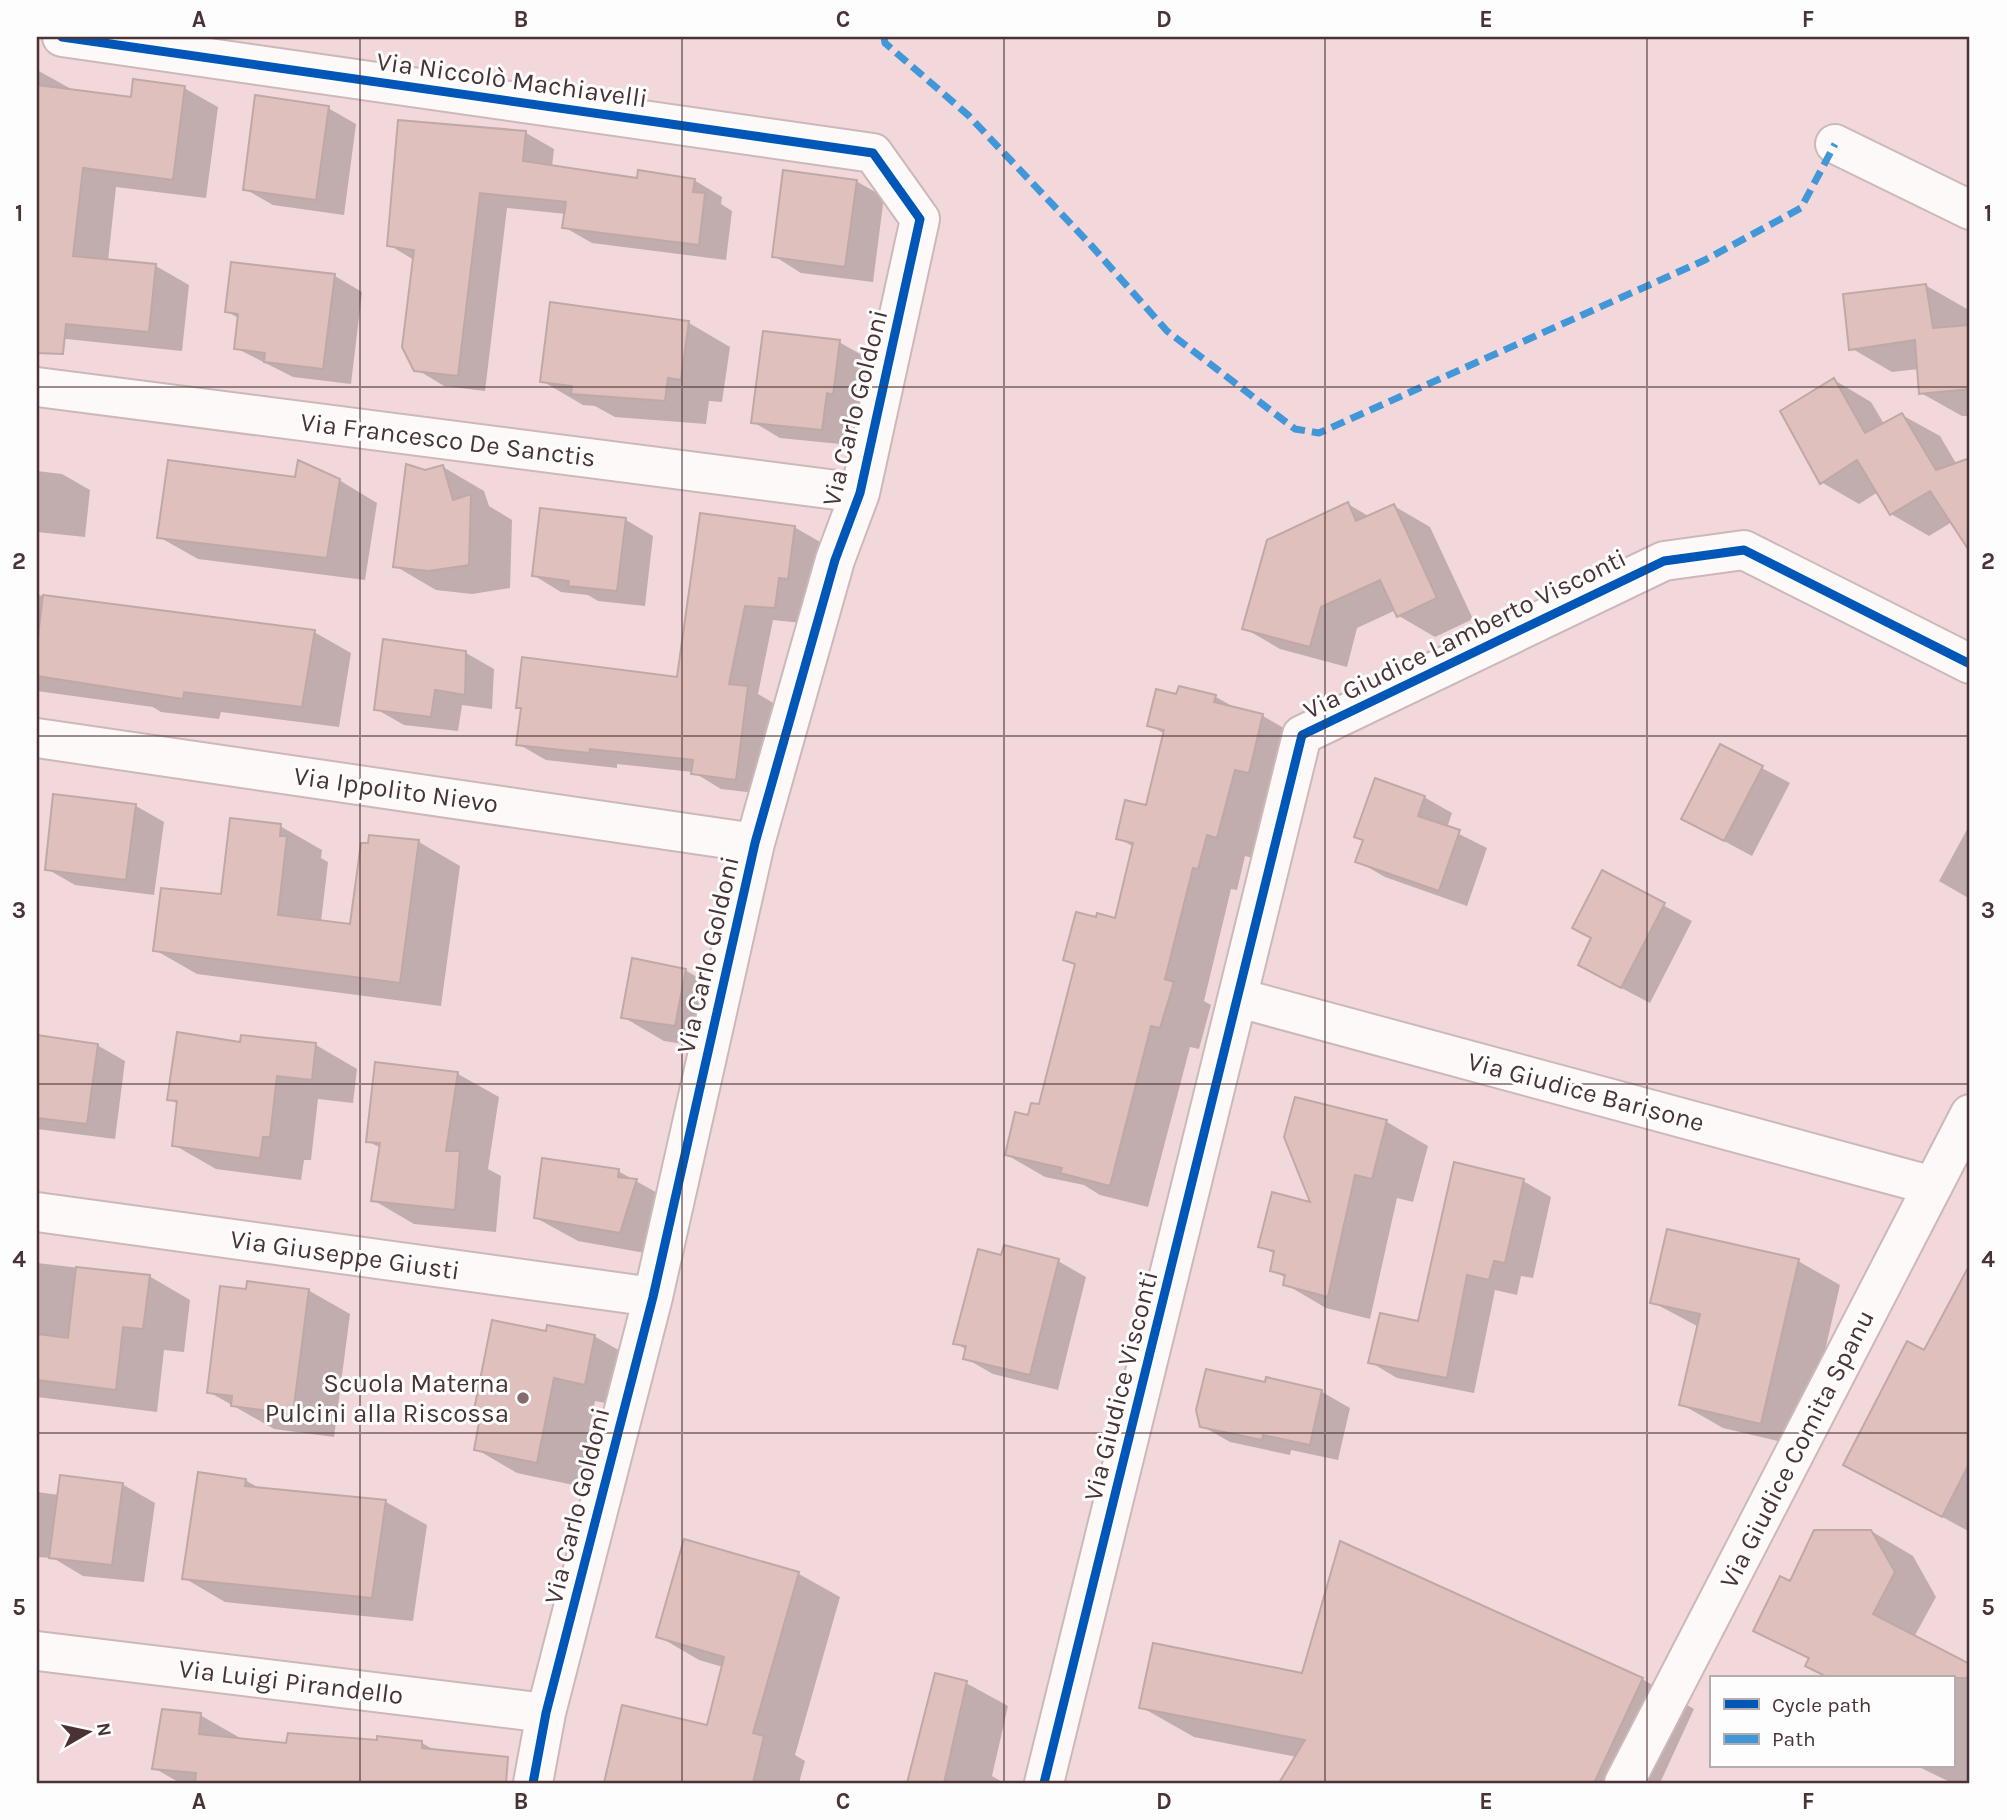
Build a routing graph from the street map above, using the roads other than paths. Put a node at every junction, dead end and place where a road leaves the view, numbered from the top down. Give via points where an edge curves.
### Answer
1 (62, 37) edge
2 (1835, 144) dead end
3 (873, 153) joint
4 (1970, 210) edge
5 (37, 387) edge
6 (860, 494) junction
7 (1970, 664) edge
8 (37, 738) edge
9 (755, 843) junction
10 (1239, 999) junction
11 (1970, 1114) edge
12 (1933, 1186) junction
13 (37, 1212) edge
14 (653, 1297) junction
15 (37, 1651) edge
16 (546, 1713) junction
17 (533, 1783) edge
18 (1044, 1783) edge
19 (1624, 1783) edge

1 - 3 street, Via Niccolò Machiavelli
2 - 4 street
3 - 6 street, Via Carlo Goldoni via 920,219
5 - 6 street, Via Francesco De Sanctis
6 - 9 street, Via Carlo Goldoni via 835,560
7 - 10 street, Via Giudice Lamberto Visconti via 1744,550 1664,561 1303,735
8 - 9 street, Via Ippolito Nievo
9 - 14 street, Via Carlo Goldoni
10 - 12 street, Via Giudice Barisone
10 - 18 street, Via Giudice Visconti
11 - 12 street, Via Giudice Comita Spanu
12 - 19 street, Via Giudice Comita Spanu
13 - 14 street, Via Giuseppe Giusti
14 - 16 street, Via Carlo Goldoni
15 - 16 street, Via Luigi Pirandello
16 - 17 street, Via Carlo Goldoni

